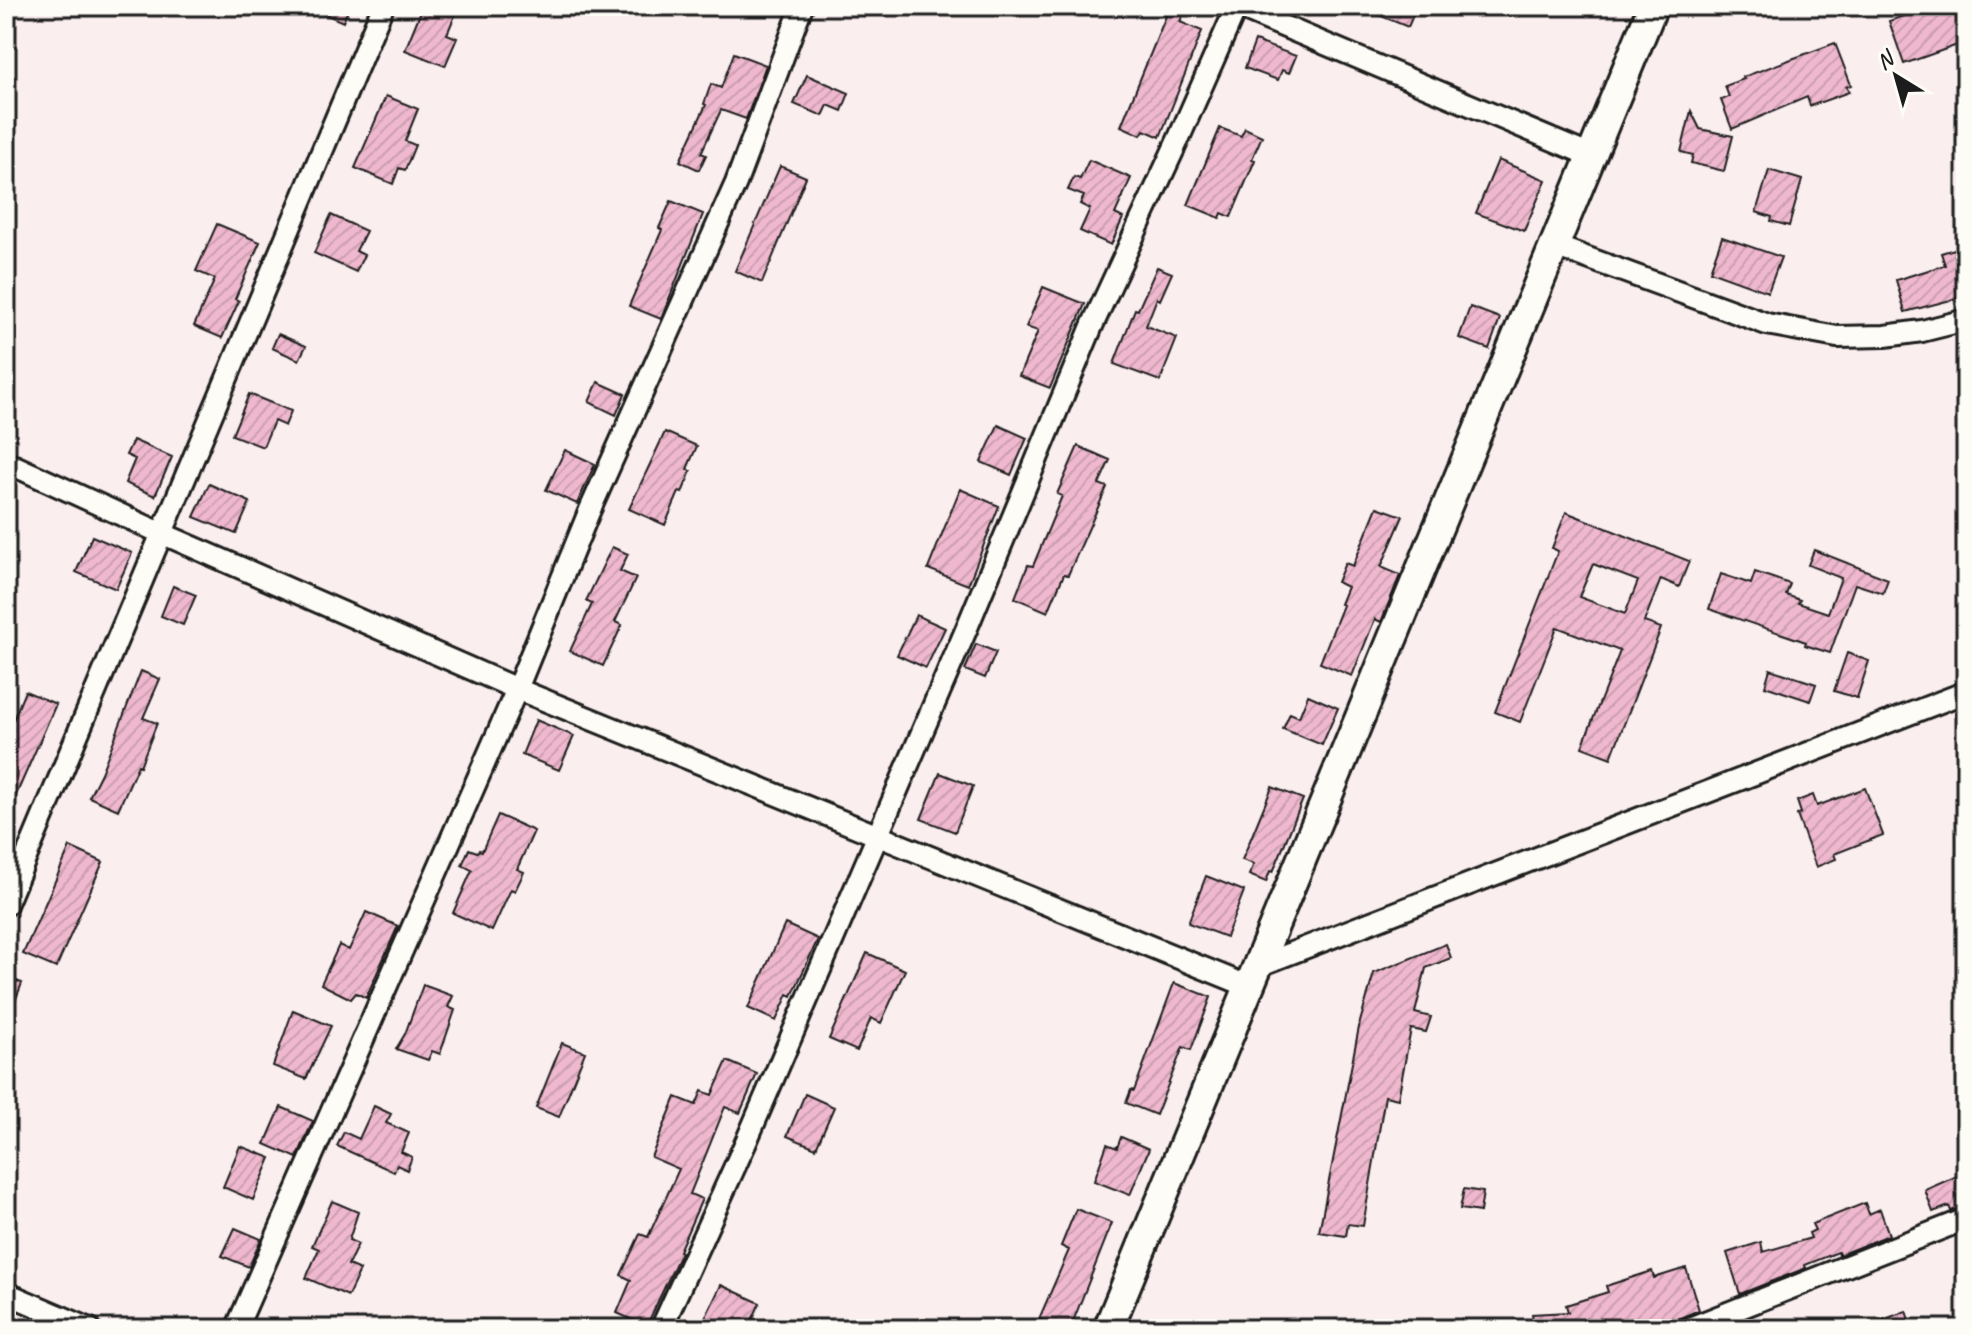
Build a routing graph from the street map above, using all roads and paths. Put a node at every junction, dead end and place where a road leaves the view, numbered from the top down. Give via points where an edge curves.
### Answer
1 (383, 6) edge
2 (802, 6) edge
3 (1236, 6) edge
4 (1653, 6) edge
5 (1591, 156) junction
6 (1555, 246) junction
7 (1966, 320) edge
8 (6, 462) edge
9 (161, 533) junction
10 (517, 689) junction
11 (1966, 692) edge
12 (877, 833) junction
13 (6, 905) edge
14 (1254, 976) junction
15 (1966, 1219) edge
16 (6, 1293) edge
17 (90, 1329) edge
18 (236, 1329) edge
19 (661, 1329) edge
20 (1108, 1329) edge
21 (1687, 1329) edge

1 - 9 street
2 - 10 street via 736,183 589,512
3 - 5 street
3 - 12 street via 1092,326
4 - 5 street
5 - 6 street
6 - 7 street via 1767,324 1837,337 1897,335
6 - 14 street
8 - 9 street
9 - 10 street
9 - 13 street
10 - 12 street
10 - 18 street
11 - 14 street
12 - 14 street
12 - 19 street
14 - 20 street
15 - 21 street
16 - 17 street

